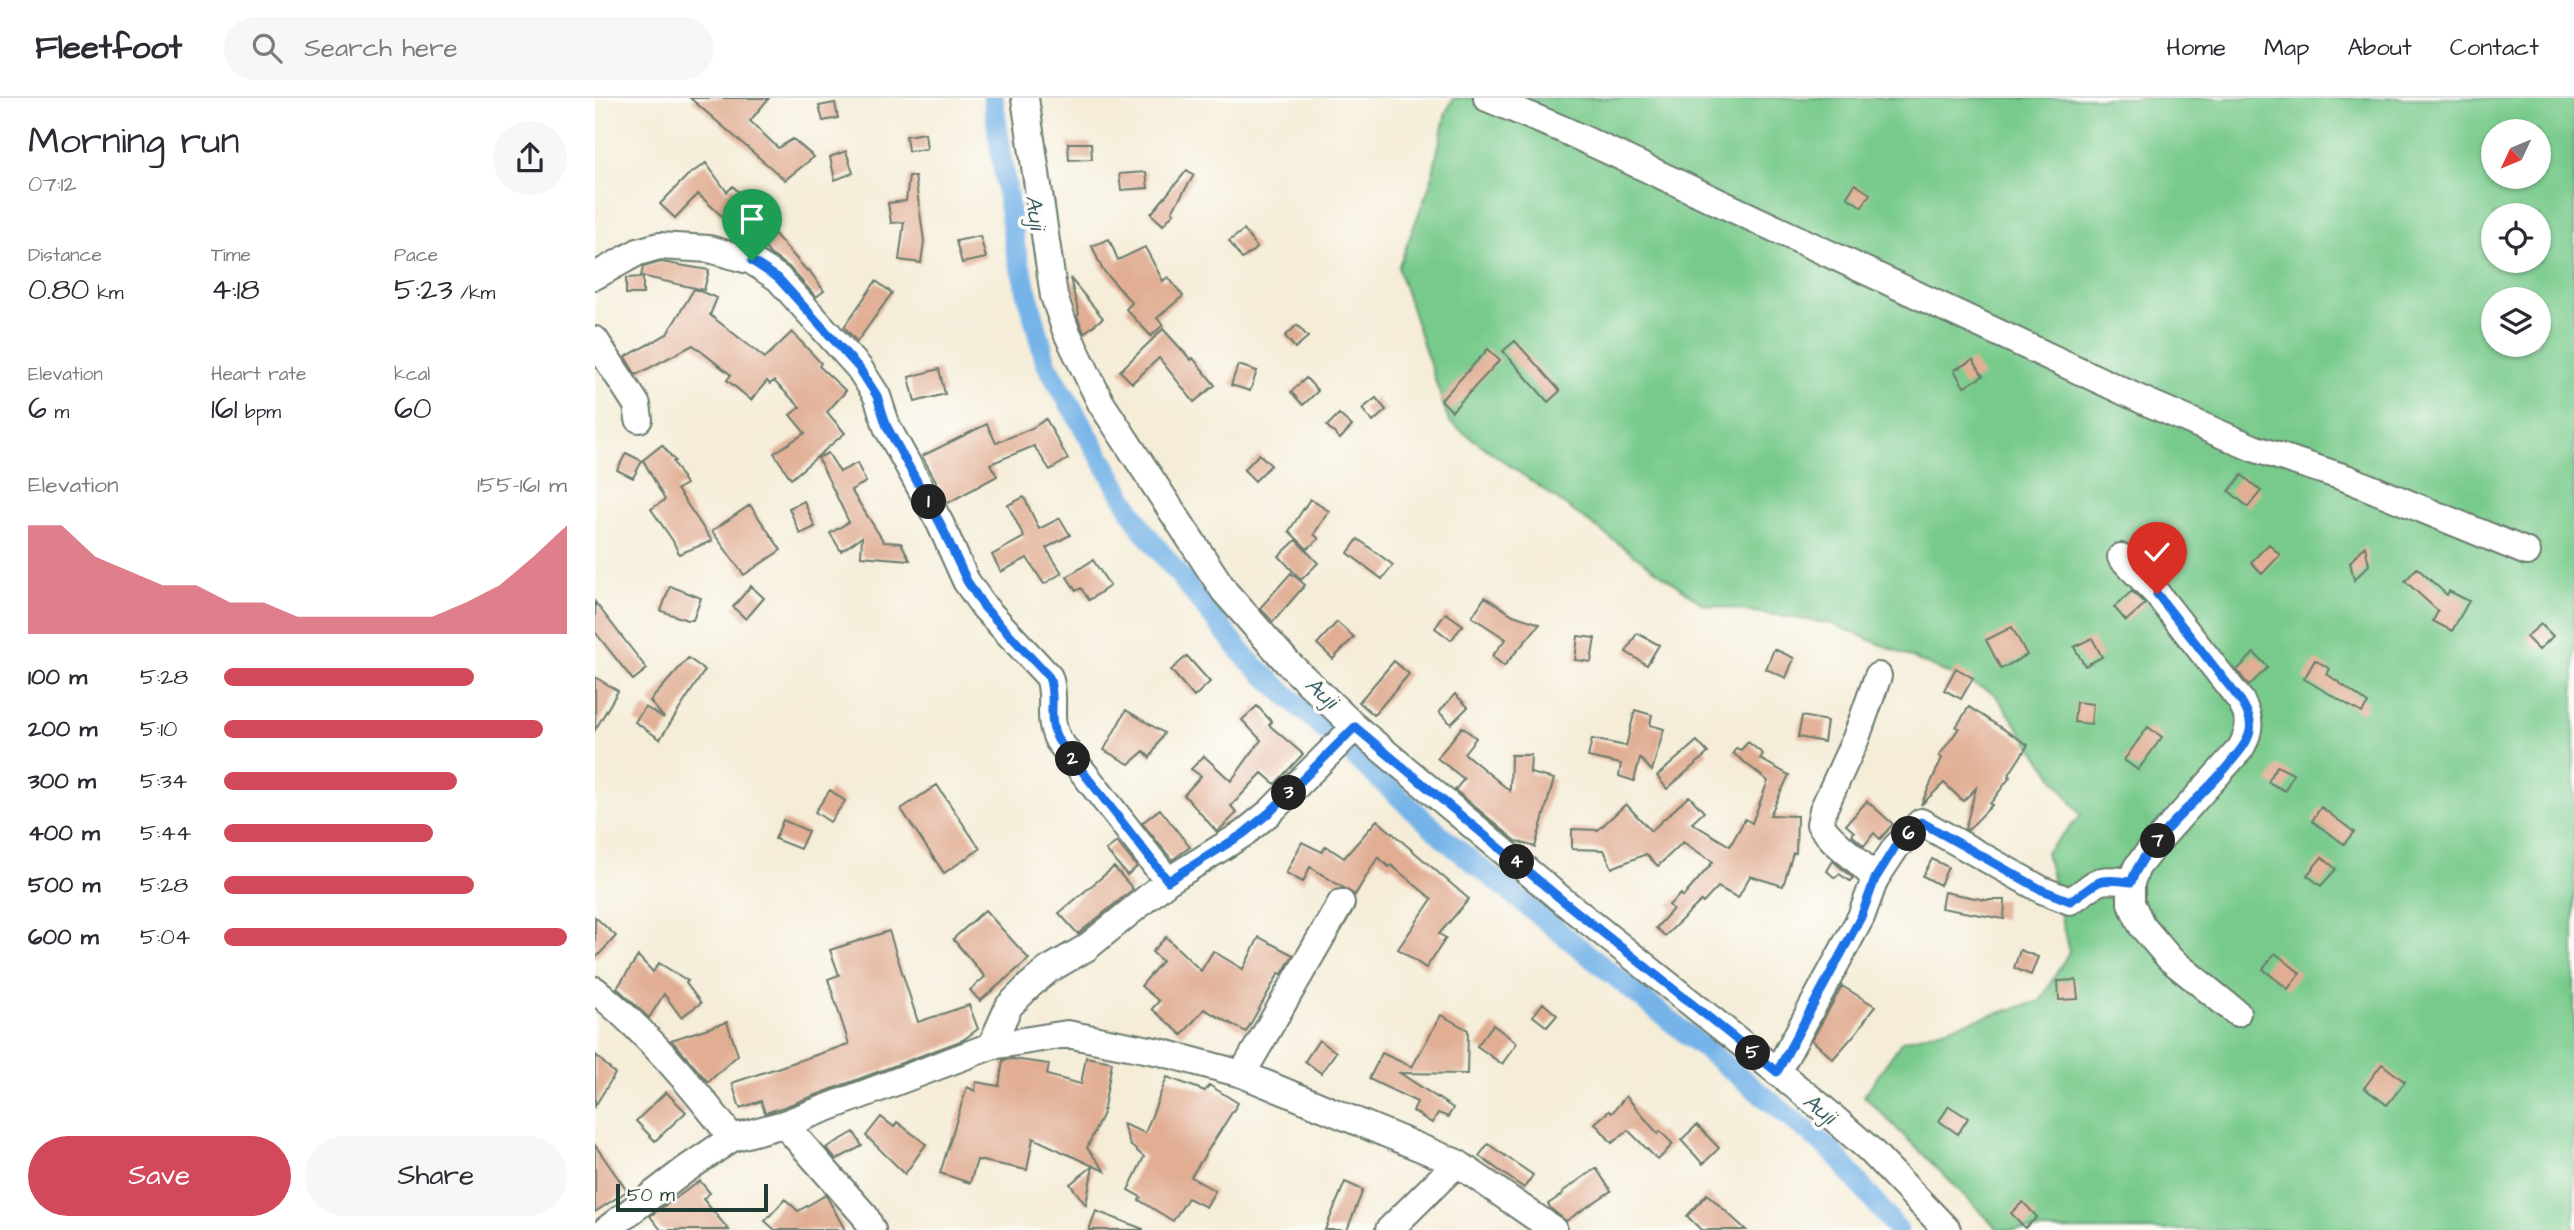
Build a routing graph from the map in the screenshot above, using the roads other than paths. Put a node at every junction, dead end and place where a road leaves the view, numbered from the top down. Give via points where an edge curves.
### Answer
1 (1025, 98) edge
2 (1487, 98) edge
3 (595, 276) edge
4 (595, 340) edge
5 (639, 419) dead end
6 (2527, 552) dead end
7 (2121, 558) dead end
8 (1878, 676) dead end
9 (1352, 730) junction
10 (1875, 879) junction
11 (1168, 881) junction
12 (2131, 882) junction
13 (1341, 903) dead end
14 (595, 990) edge
15 (2237, 1013) dead end
16 (991, 1046) junction
17 (1777, 1072) junction
18 (1242, 1074) junction
19 (784, 1124) junction
20 (732, 1138) junction
21 (1457, 1163) junction
22 (606, 1230) edge
23 (872, 1230) edge
24 (1389, 1230) edge
25 (1554, 1230) edge
26 (1947, 1230) edge

1 - 9 street via 1054,296 1081,365 1225,592
2 - 6 street via 2142,400 2253,448 2346,478
3 - 11 street via 659,246 709,249 752,261 778,278 859,368 967,581 984,607 1049,677 1052,729 1058,740
4 - 5 street via 637,405
7 - 12 street via 2157,594 2250,717 2250,732 2241,748 2156,843
8 - 10 street via 1820,824
9 - 11 street via 1270,812
9 - 17 street
10 - 12 street via 1895,847 1921,822 2070,901 2105,879
10 - 17 street via 1861,917
11 - 16 street via 1086,948 1030,985 1009,1006
12 - 15 street via 2131,902 2142,926 2169,959
13 - 18 street
14 - 20 street via 680,1074
16 - 18 street via 1067,1034
16 - 19 street
17 - 26 street via 1870,1150
18 - 21 street
19 - 20 street
19 - 23 street via 865,1216
20 - 22 street
21 - 24 street
21 - 25 street

